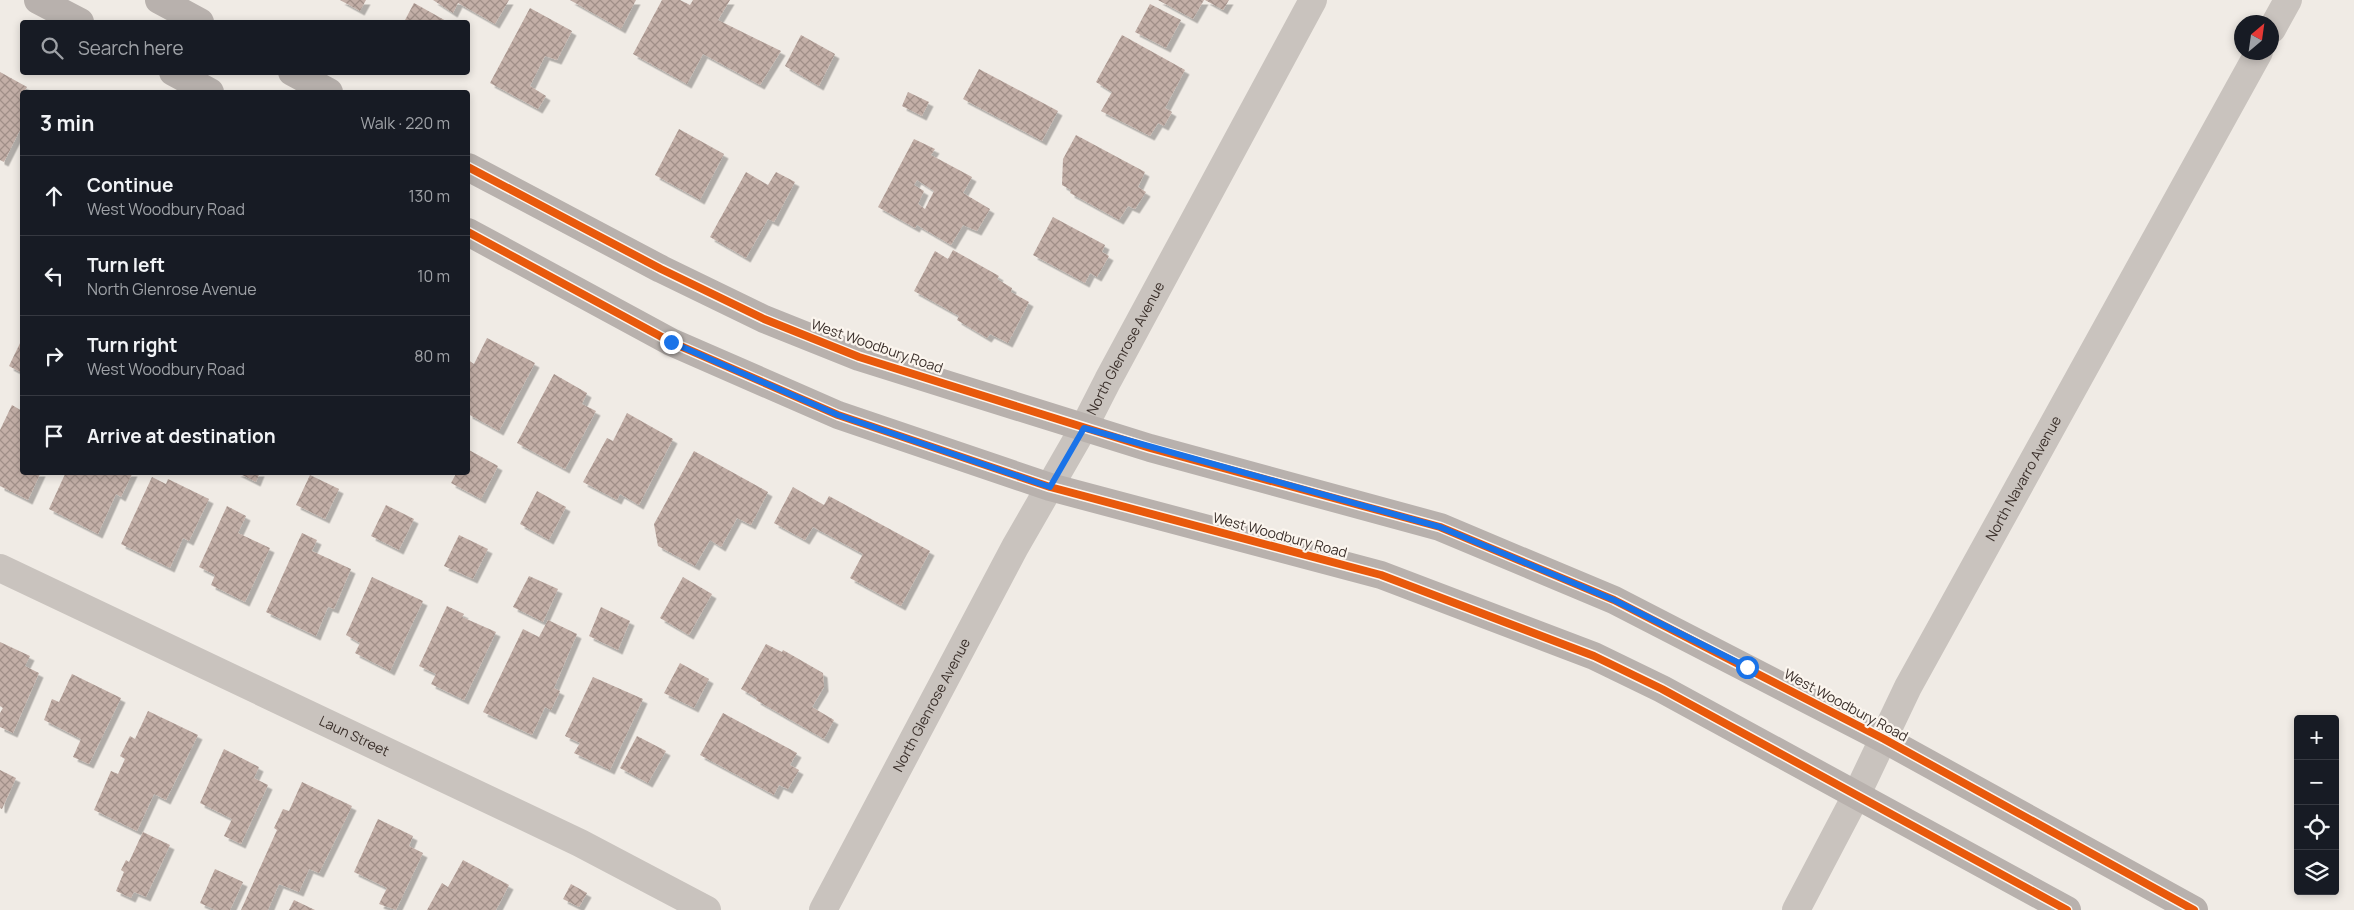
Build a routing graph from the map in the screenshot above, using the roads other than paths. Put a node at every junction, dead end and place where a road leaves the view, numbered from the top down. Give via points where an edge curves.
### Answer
1 (38, 0) edge
2 (159, 0) edge
3 (1313, 0) edge
4 (2288, 0) edge
5 (2279, 16) edge
6 (76, 20) edge
7 (196, 20) edge
8 (2255, 60) edge
9 (178, 75) edge
10 (298, 75) edge
11 (206, 90) edge
12 (325, 90) edge
13 (470, 168) edge
14 (470, 233) edge
15 (1084, 428) junction
16 (1050, 487) junction
17 (0, 568) edge
18 (1884, 739) junction
19 (1857, 794) junction
20 (707, 910) edge
21 (823, 910) edge
22 (1796, 910) edge
23 (2067, 910) edge
24 (2194, 910) edge

1 - 6 main road
2 - 7 main road
3 - 15 street, North Glenrose Avenue
4 - 5 street
8 - 18 street, North Navarro Avenue via 1908,687
9 - 11 main road
10 - 12 main road
13 - 15 main road, West Woodbury Road via 661,270 764,319 859,357
14 - 16 main road, West Woodbury Road via 671,342 752,379 838,415
15 - 16 street, North Glenrose Avenue
15 - 18 main road, West Woodbury Road via 1440,527 1614,600
16 - 19 main road, West Woodbury Road via 1390,578 1594,656
16 - 21 street, North Glenrose Avenue via 1010,556
17 - 20 street, Laun Street via 580,843
18 - 19 street, North Navarro Avenue
18 - 24 main road, West Woodbury Road
19 - 22 street, North Navarro Avenue
19 - 23 main road, West Woodbury Road

